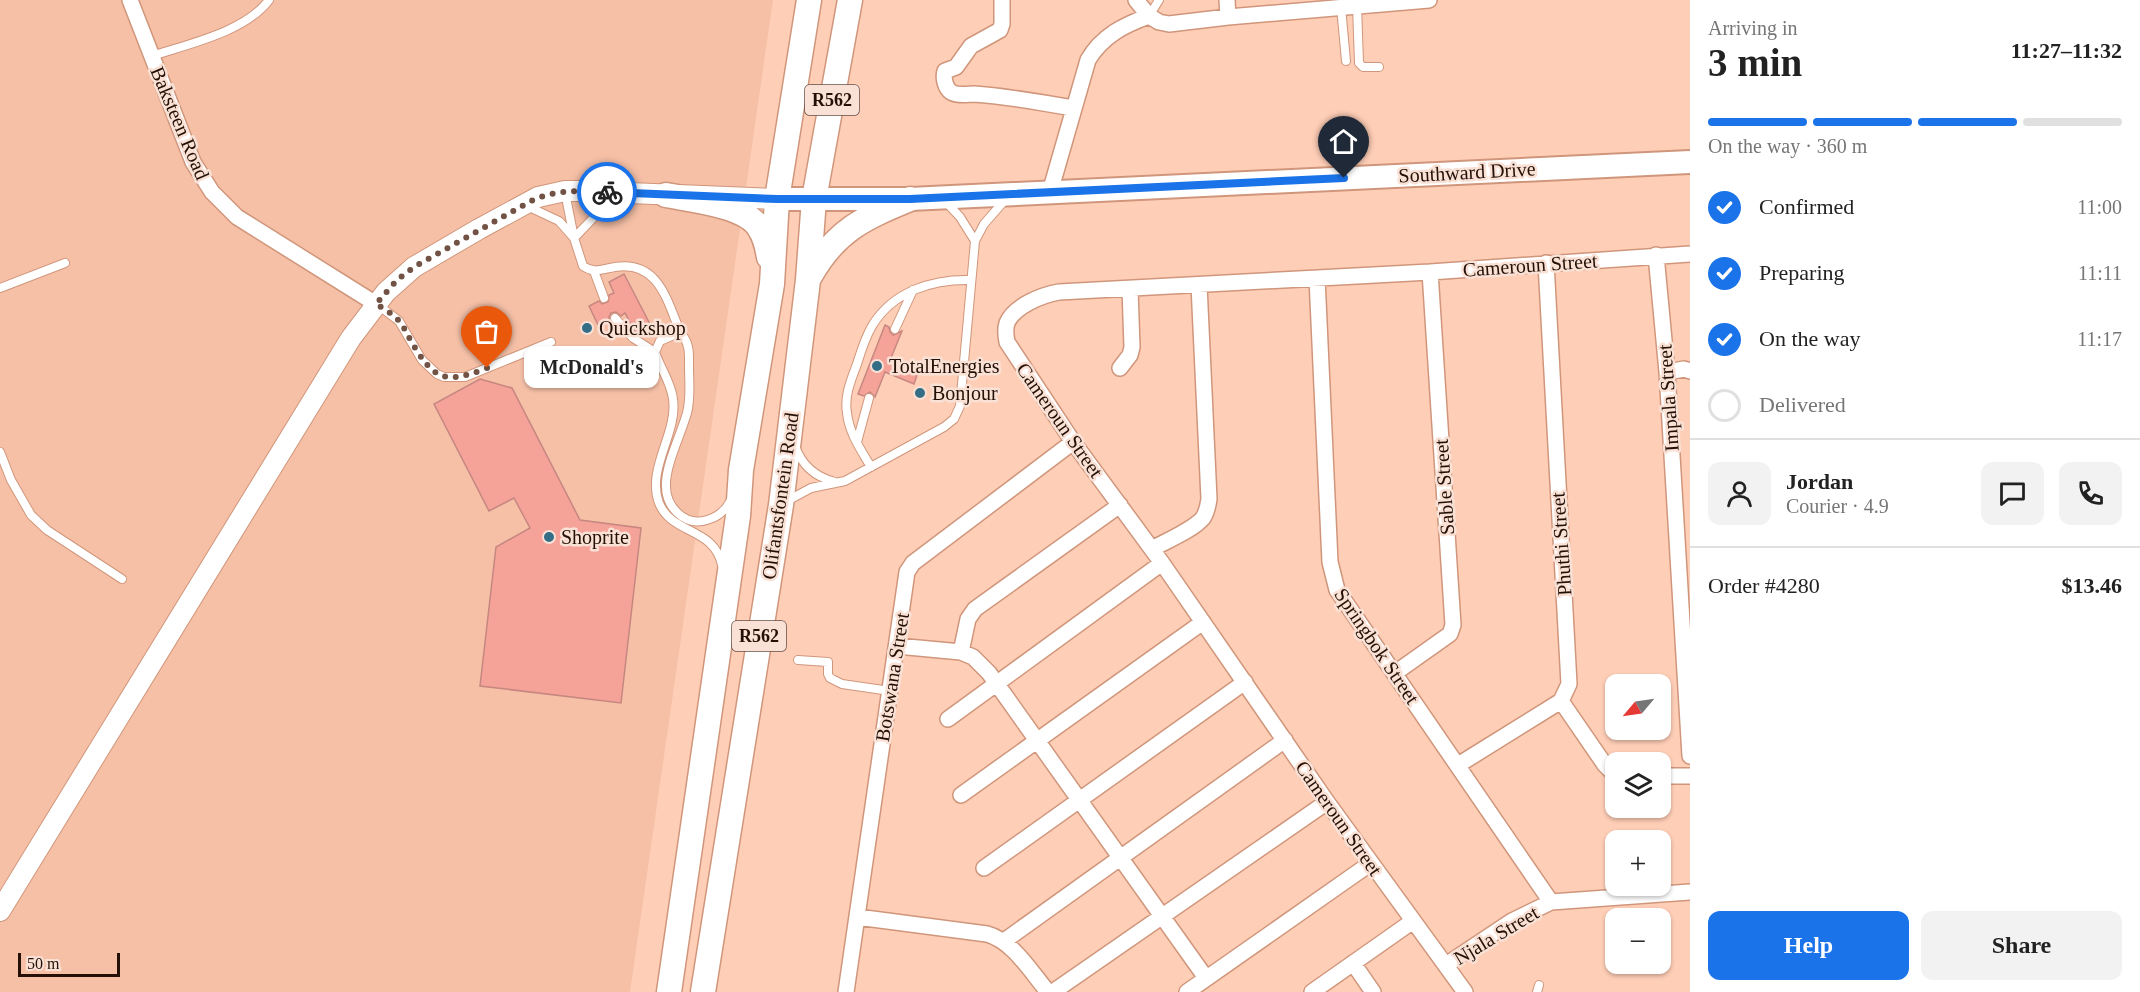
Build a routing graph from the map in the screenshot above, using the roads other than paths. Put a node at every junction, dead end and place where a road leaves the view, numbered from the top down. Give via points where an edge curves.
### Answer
1 (130, 0) edge
2 (269, 0) edge
3 (809, 0) edge
4 (850, 0) edge
5 (1002, 0) edge
6 (1136, 0) edge
7 (1159, 0) edge
8 (1227, 0) edge
9 (1429, 0) edge
10 (1349, 6) junction
11 (1149, 16) junction
12 (1228, 16) junction
13 (152, 56) junction
14 (1346, 61) dead end
15 (1379, 67) dead end
16 (1074, 108) junction
17 (1690, 162) edge
18 (565, 191) junction
19 (1050, 192) junction
20 (634, 193) junction
21 (1011, 194) junction
22 (666, 195) junction
23 (940, 197) junction
24 (777, 199) junction
25 (814, 199) junction
26 (910, 199) junction
27 (523, 205) junction
28 (574, 238) junction
29 (975, 241) junction
30 (1690, 254) edge
31 (1656, 255) junction
32 (65, 263) dead end
33 (1546, 264) junction
34 (594, 271) junction
35 (1430, 272) junction
36 (1317, 278) junction
37 (808, 280) junction
38 (971, 280) junction
39 (772, 284) junction
40 (1199, 285) junction
41 (0, 288) edge
42 (1130, 289) junction
43 (913, 290) junction
44 (604, 298) dead end
45 (376, 304) junction
46 (615, 318) dead end
47 (895, 329) dead end
48 (681, 334) junction
49 (551, 342) dead end
50 (655, 352) junction
51 (1120, 368) dead end
52 (1690, 371) edge
53 (1667, 372) junction
54 (868, 398) dead end
55 (791, 430) junction
56 (857, 442) junction
57 (1073, 442) junction
58 (0, 452) edge
59 (871, 467) junction
60 (741, 471) junction
61 (840, 483) junction
62 (781, 505) junction
63 (1120, 505) junction
64 (1152, 549) junction
65 (1162, 563) junction
66 (122, 579) dead end
67 (725, 607) junction
68 (1203, 622) junction
69 (897, 646) junction
70 (961, 652) junction
71 (798, 660) dead end
72 (1395, 673) junction
73 (996, 682) junction
74 (1245, 682) junction
75 (890, 691) junction
76 (1562, 701) junction
77 (948, 719) dead end
78 (1038, 740) junction
79 (1285, 740) junction
80 (1690, 756) edge
81 (1458, 765) junction
82 (1605, 765) edge
83 (1671, 776) edge
84 (1690, 776) edge
85 (961, 795) dead end
86 (1080, 801) junction
87 (1327, 802) junction
88 (1121, 859) junction
89 (1371, 863) junction
90 (984, 868) dead end
91 (1690, 892) edge
92 (1551, 902) junction
93 (0, 911) edge
94 (1162, 915) junction
95 (857, 917) junction
96 (1413, 921) junction
97 (1004, 941) junction
98 (1353, 963) junction
99 (1446, 965) junction
100 (1206, 978) junction
101 (669, 992) edge
102 (703, 992) edge
103 (846, 992) edge
104 (1048, 992) edge
105 (1053, 992) edge
106 (1187, 992) edge
107 (1312, 992) edge
108 (1373, 992) edge
109 (1465, 992) edge

1 - 13 street, Baksteen Road
2 - 13 lane via 243,23
3 - 24 main road, Olifantsfontein Road / R562
4 - 25 main road, Olifantsfontein Road / R562
5 - 16 street via 1000,30 971,46 956,67 945,71 949,90
6 - 11 street
7 - 11 lane
8 - 12 street
9 - 10 street
10 - 12 street
10 - 14 lane
10 - 15 lane via 1359,63 1363,68
11 - 12 street via 1169,24
11 - 16 street via 1120,28 1097,47 1088,60
13 - 45 street, Baksteen Road via 193,162 212,192 237,217
16 - 19 street
17 - 19 main road, Southward Drive
18 - 20 street
18 - 27 street
18 - 28 lane
19 - 21 main road, Southward Drive
20 - 22 street
20 - 28 lane via 599,212
21 - 23 main road, Southward Drive
21 - 29 lane via 984,224
22 - 24 street
22 - 39 main road via 750,218 764,234
23 - 26 main road, Southward Drive
23 - 29 lane via 960,217
24 - 25 main road, Southward Drive
24 - 39 main road, Olifantsfontein Road / R562
25 - 26 main road, Southward Drive
25 - 37 main road, Olifantsfontein Road / R562
26 - 37 main road via 848,230 826,250
27 - 28 lane via 559,221
27 - 45 street via 414,267
28 - 34 lane via 581,262
29 - 38 lane
30 - 31 street, Cameroun Street
31 - 33 street, Cameroun Street
31 - 53 street, Impala Street
32 - 41 lane
33 - 35 street, Cameroun Street
33 - 76 street, Phuthi Street via 1569,684
34 - 44 lane
34 - 48 lane via 616,266 648,272 658,283
35 - 36 street, Cameroun Street
35 - 72 street, Sable Street via 1453,626 1450,634
36 - 40 street, Cameroun Street
36 - 72 street, Springbok Street via 1330,562 1341,596
37 - 55 main road, Olifantsfontein Road / R562
38 - 43 lane via 945,281
38 - 59 lane via 957,416
39 - 60 main road, Olifantsfontein Road / R562
40 - 42 street, Cameroun Street
40 - 64 street via 1209,499 1207,510 1197,523
42 - 51 street via 1132,347
42 - 57 street, Cameroun Street via 1044,295 1022,308 1006,324 1007,342
43 - 47 lane
43 - 56 lane via 878,318 867,336 848,390 847,414
45 - 49 lane via 399,321 422,360 444,377 465,377
45 - 93 street via 8,891
46 - 50 lane via 633,338
48 - 50 lane via 662,340
48 - 60 lane via 689,349 689,398 667,477 670,503 690,521 713,518 729,504
50 - 67 lane via 673,399 673,414 657,477 659,501 673,522 706,539 717,550 723,569
52 - 53 street
53 - 80 street, Impala Street
54 - 56 lane
55 - 61 lane via 806,467
55 - 62 main road, Olifantsfontein Road / R562
56 - 59 lane
57 - 63 street, Cameroun Street
57 - 69 street, Botswana Street via 911,565
58 - 66 lane via 31,515 47,530
59 - 61 lane
60 - 67 main road, Olifantsfontein Road / R562
61 - 62 lane via 804,491
62 - 102 main road, Olifantsfontein Road / R562
63 - 64 street, Cameroun Street
63 - 70 street via 975,609 968,619
64 - 65 street, Cameroun Street
65 - 68 street, Cameroun Street
65 - 73 street
67 - 101 main road, Olifantsfontein Road / R562
68 - 74 street, Cameroun Street
68 - 78 street
69 - 70 street
69 - 75 street, Botswana Street
70 - 73 street via 982,664
71 - 75 lane via 828,662 828,674 838,683
72 - 81 street, Springbok Street
73 - 77 street
73 - 78 street
74 - 79 street, Cameroun Street
74 - 86 street
75 - 95 street, Botswana Street
76 - 81 street
76 - 82 street
78 - 85 street
78 - 86 street
79 - 87 street, Cameroun Street
79 - 88 street
81 - 92 street, Springbok Street
83 - 84 street
86 - 88 street
86 - 90 street
87 - 89 street, Cameroun Street
87 - 94 street
88 - 94 street
88 - 97 street
89 - 96 street, Cameroun Street
89 - 100 street
91 - 92 street, Njala Street
92 - 99 street, Njala Street via 1512,921
94 - 100 street
94 - 105 street
95 - 97 street via 987,934
95 - 103 street, Botswana Street
96 - 98 street
96 - 99 street, Cameroun Street
97 - 104 street
98 - 107 street
98 - 108 street
99 - 109 street, Cameroun Street
100 - 106 street

